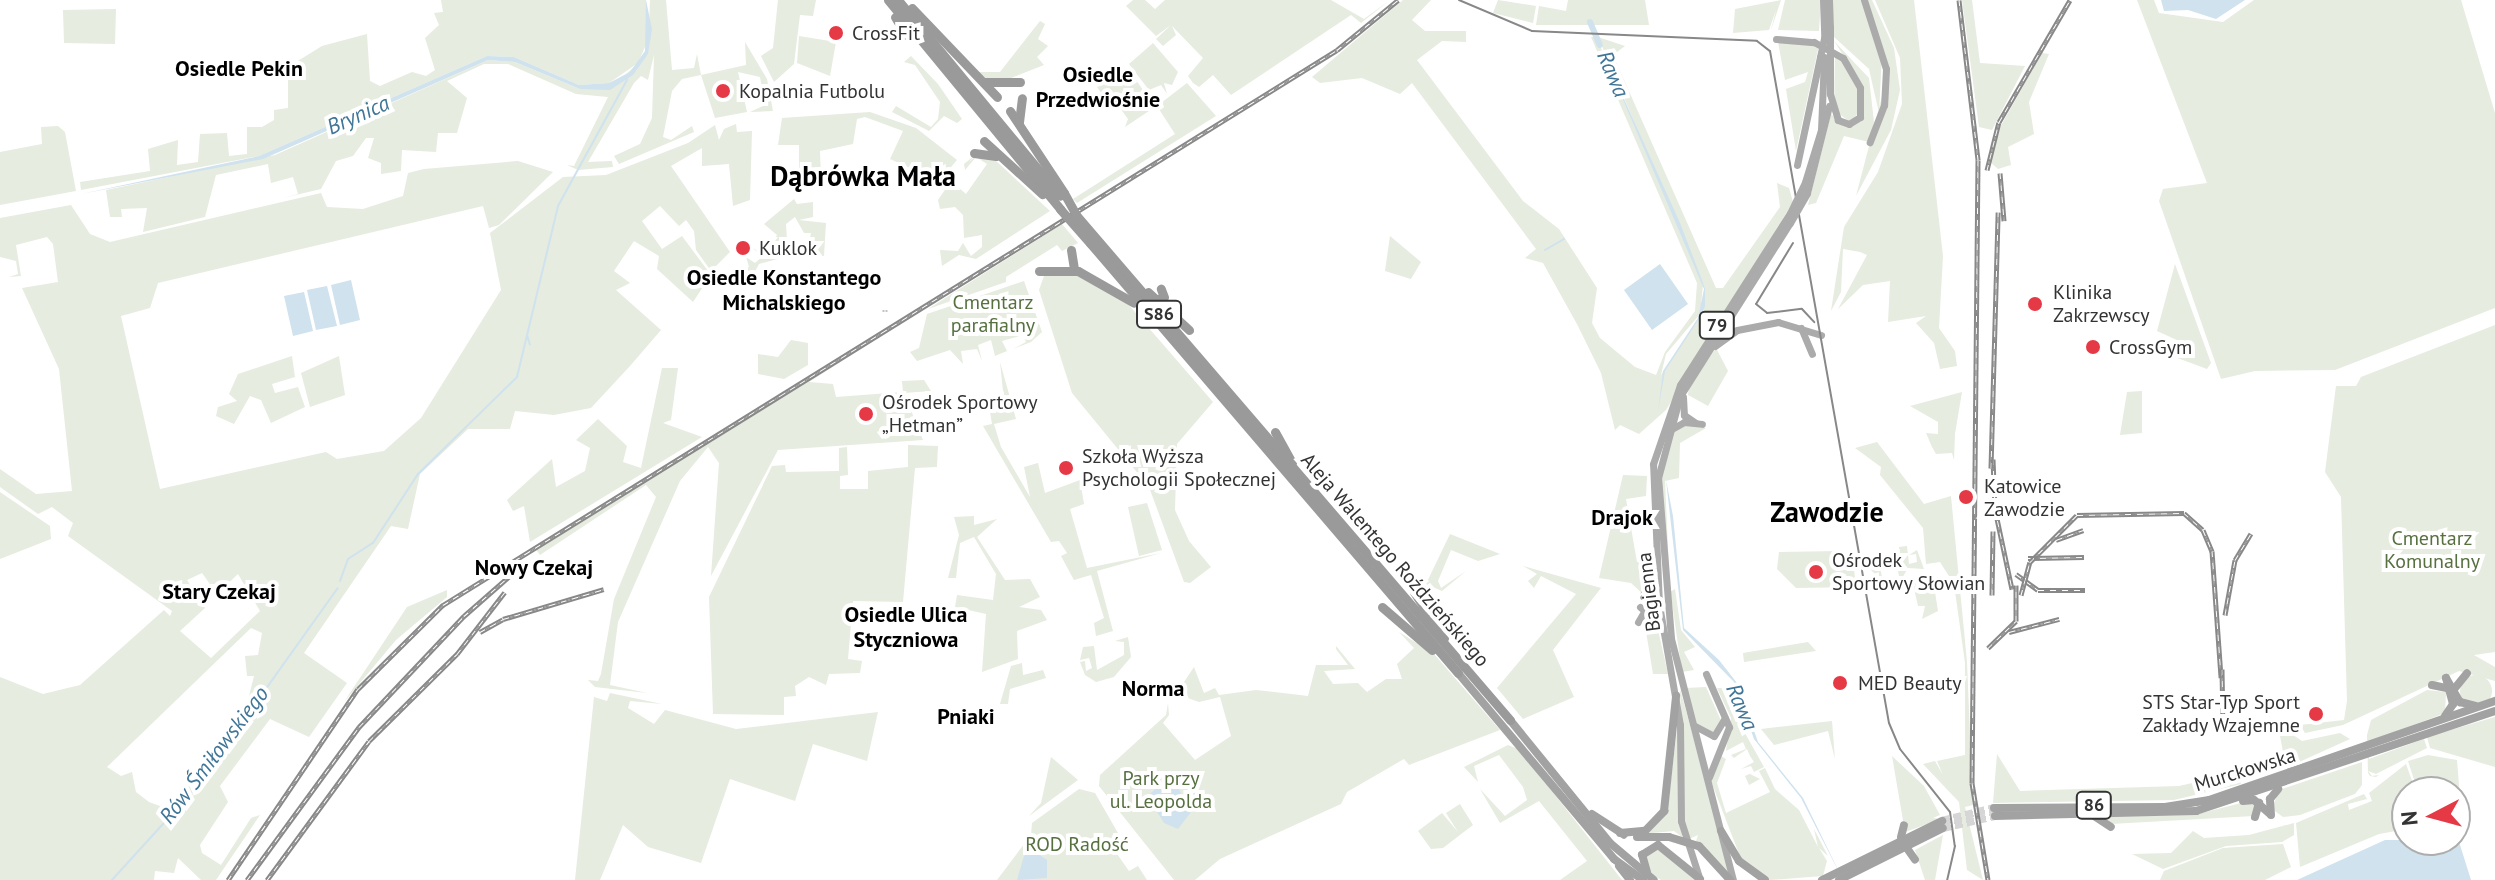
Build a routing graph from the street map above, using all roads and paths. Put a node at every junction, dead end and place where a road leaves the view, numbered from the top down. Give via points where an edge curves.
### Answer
1 (887, 0) edge
2 (901, 0) edge
3 (1826, 0) edge
4 (1864, 0) edge
5 (1827, 24) junction
6 (906, 35) dead end
7 (1776, 39) dead end
8 (1825, 58) junction
9 (981, 82) junction
10 (1020, 82) dead end
11 (1830, 93) junction
12 (997, 97) dead end
13 (1022, 98) dead end
14 (978, 102) junction
15 (1010, 111) dead end
16 (1020, 125) junction
17 (984, 141) dead end
18 (1870, 142) dead end
19 (974, 153) dead end
20 (1008, 164) junction
21 (1797, 165) dead end
22 (1058, 200) junction
23 (1093, 241) junction
24 (1071, 250) dead end
25 (1109, 254) junction
26 (1074, 270) junction
27 (1039, 271) dead end
28 (1161, 289) dead end
29 (1155, 300) junction
30 (1147, 312) junction
31 (1799, 327) junction
32 (1189, 330) dead end
33 (1821, 335) dead end
34 (1710, 349) junction
35 (1812, 354) dead end
36 (1205, 376) junction
37 (1686, 385) junction
38 (1223, 397) junction
39 (1275, 432) dead end
40 (1666, 433) junction
41 (1250, 443) dead end
42 (1306, 487) junction
43 (1362, 556) junction
44 (1656, 569) junction
45 (1414, 592) dead end
46 (1642, 596) dead end
47 (1382, 607) dead end
48 (1638, 622) dead end
49 (1664, 638) junction
50 (1452, 659) junction
51 (1458, 673) joint
52 (2467, 673) dead end
53 (1715, 678) dead end
54 (2432, 685) dead end
55 (2451, 688) junction
56 (1715, 692) junction
57 (1676, 696) junction
58 (2495, 701) edge
59 (2484, 705) junction
60 (2495, 711) edge
61 (1510, 720) joint
62 (1691, 720) junction
63 (2430, 723) junction
64 (2378, 747) junction
65 (2344, 759) junction
66 (2308, 767) junction
67 (2284, 772) dead end
68 (2293, 781) junction
69 (2249, 784) dead end
70 (1710, 791) junction
71 (2238, 792) junction
72 (1571, 794) junction
73 (2231, 802) junction
74 (2258, 802) junction
75 (2086, 812) junction
76 (2255, 817) dead end
77 (1904, 825) dead end
78 (1942, 825) tunnel mouth
79 (2111, 827) dead end
80 (1721, 831) junction
81 (1620, 833) junction
82 (1902, 841) junction
83 (1614, 859) junction
84 (1915, 860) dead end
85 (1853, 868) junction
86 (1824, 879) edge
87 (1630, 880) edge
88 (1643, 880) edge
89 (1656, 880) edge
90 (1700, 880) edge
91 (1733, 880) edge
92 (1765, 880) edge
93 (1839, 880) edge

1 - 6 highway
1 - 14 highway, Aleja Walentego Roździeńskiego / S86
2 - 9 highway
2 - 14 highway, Aleja Walentego Roździeńskiego / S86
3 - 5 main road, Bagienna / 79
4 - 18 main road via 1886,69 1884,105
5 - 8 main road, Bagienna / 79, bridge
5 - 8 main road, Bagienna / 79, bridge
7 - 11 main road via 1814,42 1843,58 1860,88 1860,117 1849,124 1838,120
8 - 11 main road, Bagienna / 79
8 - 21 main road
8 - 44 main road, Bagienna / 79, bridge via 1822,121 1805,182 1669,408 1651,486
9 - 10 highway
9 - 12 highway
11 - 34 main road, Bagienna / 79, bridge via 1824,144 1807,193
13 - 16 highway
14 - 22 highway, Aleja Walentego Roździeńskiego / S86
15 - 16 highway
16 - 22 highway
17 - 20 highway
19 - 20 highway via 989,152
20 - 22 highway
22 - 23 highway, Aleja Walentego Roździeńskiego / S86, bridge
22 - 23 highway, Aleja Walentego Roździeńskiego / S86, bridge
23 - 25 highway, Aleja Walentego Roździeńskiego / S86
23 - 30 highway, Aleja Walentego Roździeńskiego / S86
24 - 26 highway
25 - 29 highway
25 - 36 highway, Aleja Walentego Roździeńskiego / S86
26 - 27 highway
26 - 30 highway
28 - 29 highway via 1164,297
29 - 32 highway
30 - 36 highway, Aleja Walentego Roździeńskiego / S86
31 - 33 main road
31 - 34 main road via 1781,322 1744,328
31 - 35 main road
34 - 37 main road, Bagienna / 79
36 - 38 highway, Aleja Walentego Roździeńskiego / S86
37 - 40 main road, Bagienna / 79
37 - 40 main road via 1682,410 1699,424 1679,423
38 - 41 highway
38 - 42 highway, Aleja Walentego Roździeńskiego / S86
38 - 43 highway, Aleja Walentego Roździeńskiego / S86
39 - 42 highway
40 - 62 main road, Bagienna / 79 via 1657,487 1659,538 1671,638
42 - 43 highway, Aleja Walentego Roździeńskiego / S86
43 - 50 highway, Aleja Walentego Roździeńskiego / S86
44 - 46 main road
44 - 49 main road, Bagienna / 79
45 - 50 highway
47 - 50 highway
48 - 49 main road via 1642,609 1655,614
49 - 57 main road, Bagienna / 79
50 - 51 highway, Aleja Walentego Roździeńskiego / S86
50 - 61 highway, Aleja Walentego Roździeńskiego / S86
51 - 83 highway, Aleja Walentego Roździeńskiego
52 - 55 highway
53 - 56 main road
54 - 55 highway
55 - 59 highway via 2464,705
55 - 63 highway via 2452,711
56 - 62 main road via 1704,674 1725,724 1717,735 1707,736
56 - 70 main road via 1729,731 1710,764
57 - 81 highway via 1664,811 1645,831
57 - 90 main road, Bagienna / 79 via 1681,821
58 - 59 highway, Murckowska / 86
59 - 63 highway, Murckowska / 86
60 - 64 highway, Murckowska / 86
61 - 72 highway, Aleja Walentego Roździeńskiego
62 - 70 main road, Bagienna / 79
63 - 64 highway, Murckowska / 86
64 - 65 highway, Murckowska / 86
65 - 66 highway, Murckowska / 86
65 - 68 highway, Murckowska / 86
66 - 67 highway
66 - 71 highway, Murckowska / 86
68 - 73 highway, Murckowska / 86
68 - 74 highway via 2272,793 2271,815
69 - 71 highway
70 - 80 main road, Bagienna / 79
71 - 75 highway, Murckowska / 86 via 2165,807 1995,812
72 - 81 highway
72 - 89 highway, Aleja Walentego Roździeńskiego via 1617,850
73 - 74 highway
73 - 75 highway, Murckowska / 86 via 2172,814
74 - 76 highway
75 - 79 highway
77 - 82 highway
78 - 82 highway
80 - 91 main road, Bagienna / 79
80 - 92 highway via 1739,861
81 - 91 highway, bridge via 1669,837 1699,846
82 - 84 highway
82 - 85 highway
83 - 87 highway
83 - 88 highway, Aleja Walentego Roździeńskiego
85 - 86 highway
85 - 93 highway
89 - 90 highway via 1641,861 1646,849 1658,845

